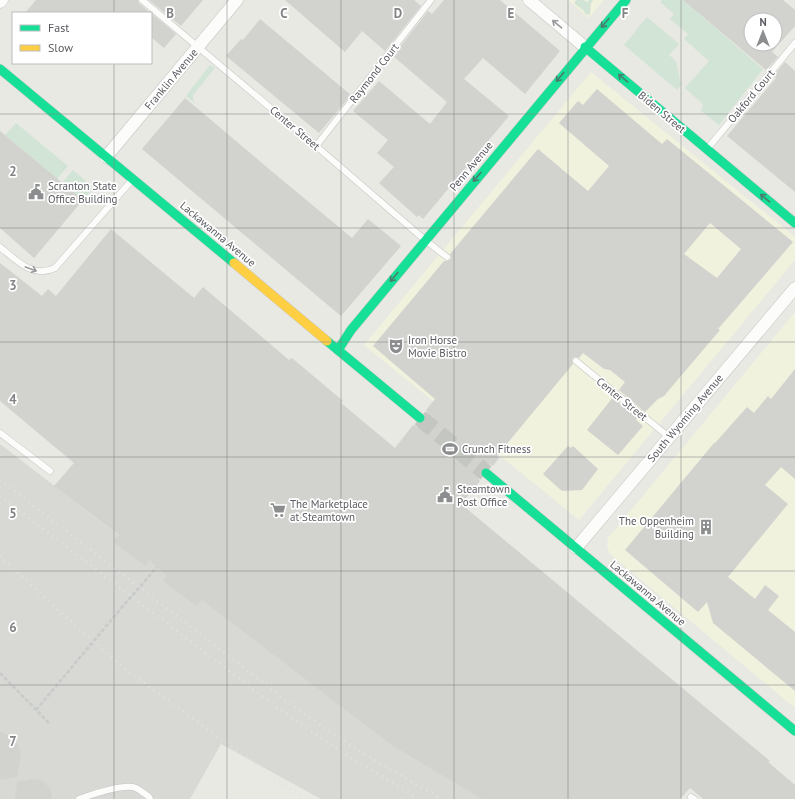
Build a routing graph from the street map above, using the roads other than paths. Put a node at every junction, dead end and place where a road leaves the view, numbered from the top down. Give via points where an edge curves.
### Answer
1 (142, 0) edge
2 (237, 0) edge
3 (431, 0) edge
4 (529, 0) edge
5 (626, 0) edge
6 (795, 43) edge
7 (198, 47) junction
8 (585, 47) junction
9 (0, 69) edge
10 (316, 146) junction
11 (706, 149) junction
12 (106, 157) junction
13 (132, 179) junction
14 (795, 223) edge
15 (425, 240) junction
16 (0, 246) edge
17 (448, 257) dead end
18 (795, 288) edge
19 (338, 350) junction
20 (576, 361) dead end
21 (420, 418) tunnel mouth
22 (0, 433) edge
23 (669, 437) junction
24 (50, 471) dead end
25 (486, 473) tunnel mouth
26 (576, 548) junction
27 (795, 731) edge
28 (80, 799) edge
29 (150, 799) edge

1 - 7 lane, Center Street
2 - 7 street, Franklin Avenue
3 - 10 lane, Raymond Court
8 -> 4 street, Biden Street
5 -> 8 main road, Penn Avenue
6 - 11 lane, Oakford Court
7 - 10 lane, Center Street
7 - 12 street, Franklin Avenue
11 -> 8 main road, Biden Street
8 -> 15 main road, Penn Avenue
9 - 12 main road, Lackawanna Avenue
10 - 15 lane, Center Street
14 -> 11 main road, Biden Street
12 - 13 main road, Lackawanna Avenue
16 -> 13 lane via 27,268 38,271 55,268
13 - 19 main road, Lackawanna Avenue
15 - 17 lane, Center Street
15 -> 19 main road, Penn Avenue via 350,330
18 - 23 street, South Wyoming Avenue
19 - 21 main road, Lackawanna Avenue
20 - 23 lane, Center Street
22 - 24 lane
23 - 26 street, South Wyoming Avenue
25 - 26 main road, Lackawanna Avenue
26 - 27 main road, Lackawanna Avenue
28 - 29 lane via 120,787 134,787

